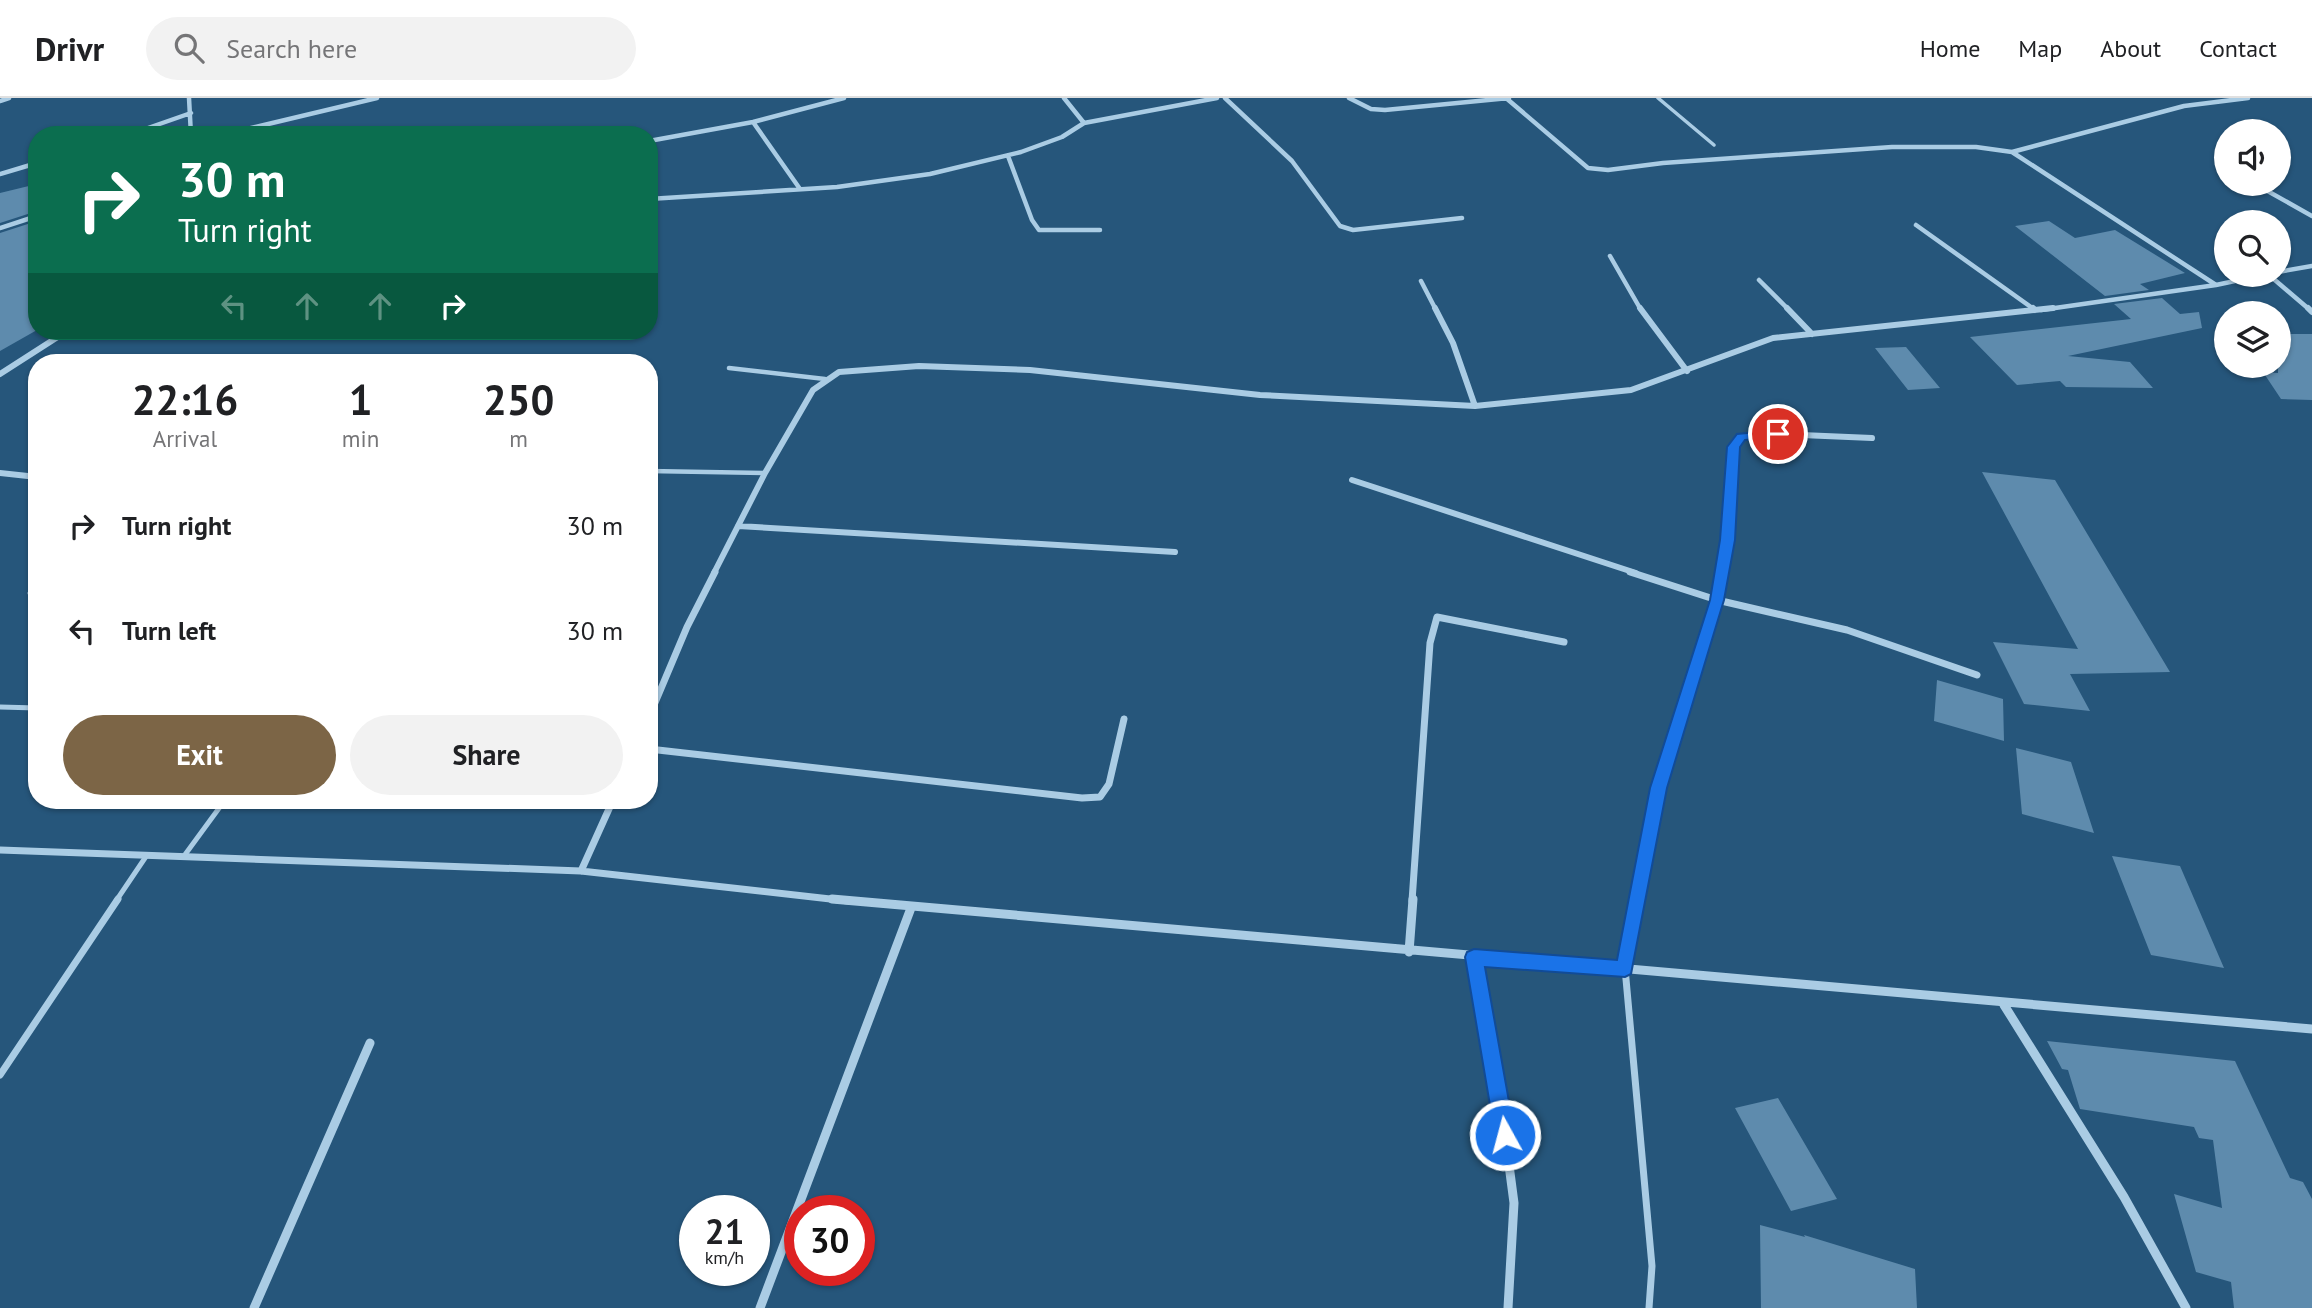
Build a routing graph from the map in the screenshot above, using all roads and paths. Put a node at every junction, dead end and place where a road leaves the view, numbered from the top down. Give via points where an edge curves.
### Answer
1 (9, 98) edge
2 (189, 98) edge
3 (377, 98) edge
4 (844, 98) edge
5 (1064, 98) edge
6 (1217, 98) edge
7 (1225, 98) edge
8 (1349, 98) edge
9 (1508, 98) edge
10 (1658, 98) edge
11 (2248, 98) edge
12 (0, 101) edge
13 (191, 113) junction
14 (753, 122) junction
15 (1084, 123) junction
16 (154, 126) edge
17 (191, 126) edge
18 (260, 126) edge
19 (658, 139) edge
20 (1714, 145) dead end
21 (2012, 152) junction
22 (1008, 156) junction
23 (28, 166) edge
24 (0, 174) edge
25 (800, 189) junction
26 (2276, 196) edge
27 (658, 198) edge
28 (2312, 216) edge
29 (1462, 218) dead end
30 (28, 219) edge
31 (1916, 225) dead end
32 (0, 228) edge
33 (1100, 230) dead end
34 (1610, 256) dead end
35 (2312, 266) edge
36 (2291, 270) edge
37 (1759, 280) dead end
38 (1421, 281) dead end
39 (2214, 284) edge
40 (2214, 285) edge
41 (2283, 287) edge
42 (2035, 311) junction
43 (2312, 312) edge
44 (1812, 334) junction
45 (53, 340) edge
46 (31, 354) edge
47 (28, 356) edge
48 (729, 368) dead end
49 (1687, 371) junction
50 (0, 374) edge
51 (825, 379) junction
52 (1475, 405) junction
53 (1872, 438) dead end
54 (658, 471) edge
55 (0, 473) edge
56 (765, 473) junction
57 (28, 476) edge
58 (1352, 480) dead end
59 (738, 526) junction
60 (1175, 552) dead end
61 (1717, 600) junction
62 (1564, 642) dead end
63 (1978, 675) dead end
64 (658, 695) edge
65 (0, 707) edge
66 (28, 708) edge
67 (1124, 719) dead end
68 (658, 750) edge
69 (218, 809) edge
70 (609, 809) edge
71 (0, 850) edge
72 (147, 855) junction
73 (184, 856) junction
74 (581, 870) junction
75 (911, 908) junction
76 (1409, 952) junction
77 (1474, 957) junction
78 (1625, 968) junction
79 (2004, 1005) junction
80 (2312, 1030) edge
81 (370, 1043) dead end
82 (0, 1075) edge
83 (254, 1308) edge
84 (760, 1308) edge
85 (1508, 1308) edge
86 (1649, 1308) edge
87 (2186, 1308) edge

1 - 12 street
2 - 13 street
3 - 18 street
4 - 14 street
5 - 15 street
6 - 15 street
7 - 29 street via 1292,161 1340,226 1353,230
8 - 9 street via 1385,110
9 - 21 street via 1588,168 1892,147
10 - 20 lane
11 - 21 street via 2184,106
13 - 16 street
13 - 17 street
14 - 19 street
14 - 25 street
15 - 22 street via 1072,133
21 - 39 street
22 - 25 street via 924,177
22 - 33 street via 1039,230
23 - 24 street
25 - 27 street
26 - 28 street
30 - 32 street
31 - 42 street
34 - 49 street via 1648,322
35 - 36 street
37 - 44 street
38 - 52 street via 1453,343
40 - 42 street
41 - 43 street
42 - 44 street
44 - 49 street via 1773,338
45 - 46 street
47 - 50 street
48 - 51 lane
49 - 52 street via 1631,390
51 - 52 street via 860,368 1030,370 1260,395
51 - 56 street via 813,390
53 - 61 street via 1755,433 1741,437 1734,447
54 - 56 lane
55 - 57 street
56 - 59 street
58 - 61 street
59 - 60 street
59 - 64 street
61 - 63 street via 1847,630
61 - 78 street via 1658,788
62 - 76 street via 1437,617 1430,643
65 - 66 lane
67 - 68 street via 1109,784 1100,797
69 - 73 lane
70 - 74 street
71 - 72 street
72 - 73 street
72 - 82 lane
73 - 74 street
74 - 75 street
75 - 76 street
75 - 84 street
76 - 77 street
77 - 78 street
77 - 85 street via 1514,1203
78 - 79 street
78 - 86 lane via 1652,1266
79 - 80 street
79 - 87 street via 2124,1197
81 - 83 street

